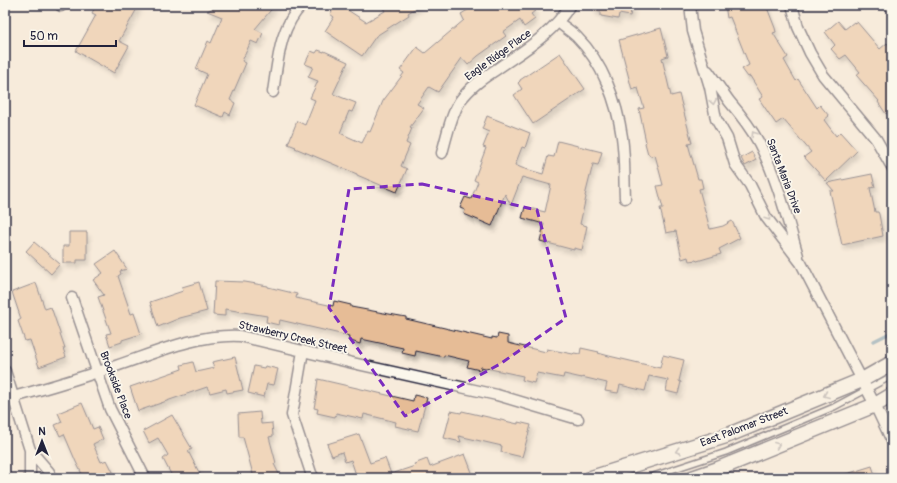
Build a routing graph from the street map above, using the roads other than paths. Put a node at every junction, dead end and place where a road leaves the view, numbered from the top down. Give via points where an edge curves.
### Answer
1 (302, 5) edge
2 (570, 5) edge
3 (690, 5) edge
4 (792, 5) edge
5 (558, 22) junction
6 (704, 64) junction
7 (273, 92) dead end
8 (442, 153) dead end
9 (892, 167) edge
10 (625, 198) dead end
11 (801, 263) junction
12 (72, 298) dead end
13 (303, 351) junction
14 (892, 363) edge
15 (5, 371) edge
16 (97, 372) junction
17 (892, 376) edge
18 (864, 385) junction
19 (892, 395) edge
20 (9, 398) edge
21 (875, 405) junction
22 (578, 419) dead end
23 (892, 441) edge
24 (30, 450) junction
25 (30, 478) edge
26 (51, 478) edge
27 (146, 478) edge
28 (314, 478) edge
29 (591, 478) edge
30 (647, 478) edge
31 (692, 478) edge

1 - 7 street via 288,24 281,41
2 - 5 street, Eagle Ridge Place
3 - 6 street, Santa Maria Drive via 693,31
4 - 9 street via 798,27 823,75 876,139
5 - 8 street, Eagle Ridge Place via 540,39 468,92 452,117
5 - 10 street via 577,37 602,74 609,90 622,139
11 -> 6 street, Santa Maria Drive via 784,208 759,143
6 -> 11 street, Santa Maria Drive via 716,119 727,138 735,164 750,185 766,217
11 - 18 street, Santa Maria Drive
12 - 16 street, Brookside Place
13 - 16 street, Strawberry Creek Street via 240,336 218,336 179,344
13 - 22 street, Strawberry Creek Street via 497,395
13 - 28 street via 292,415
14 - 18 main road, East Palomar Street
15 - 20 street
16 - 20 street, Strawberry Creek Street
16 - 27 street, Brookside Place via 110,409
17 - 18 lane
18 - 21 street, Santa Maria Drive
18 -> 29 main road, East Palomar Street via 726,436
18 - 30 lane via 834,407 733,449
19 - 21 main road
20 - 24 street
21 - 23 street, Santa Maria Drive
31 -> 21 main road
24 - 25 street
24 - 26 street

